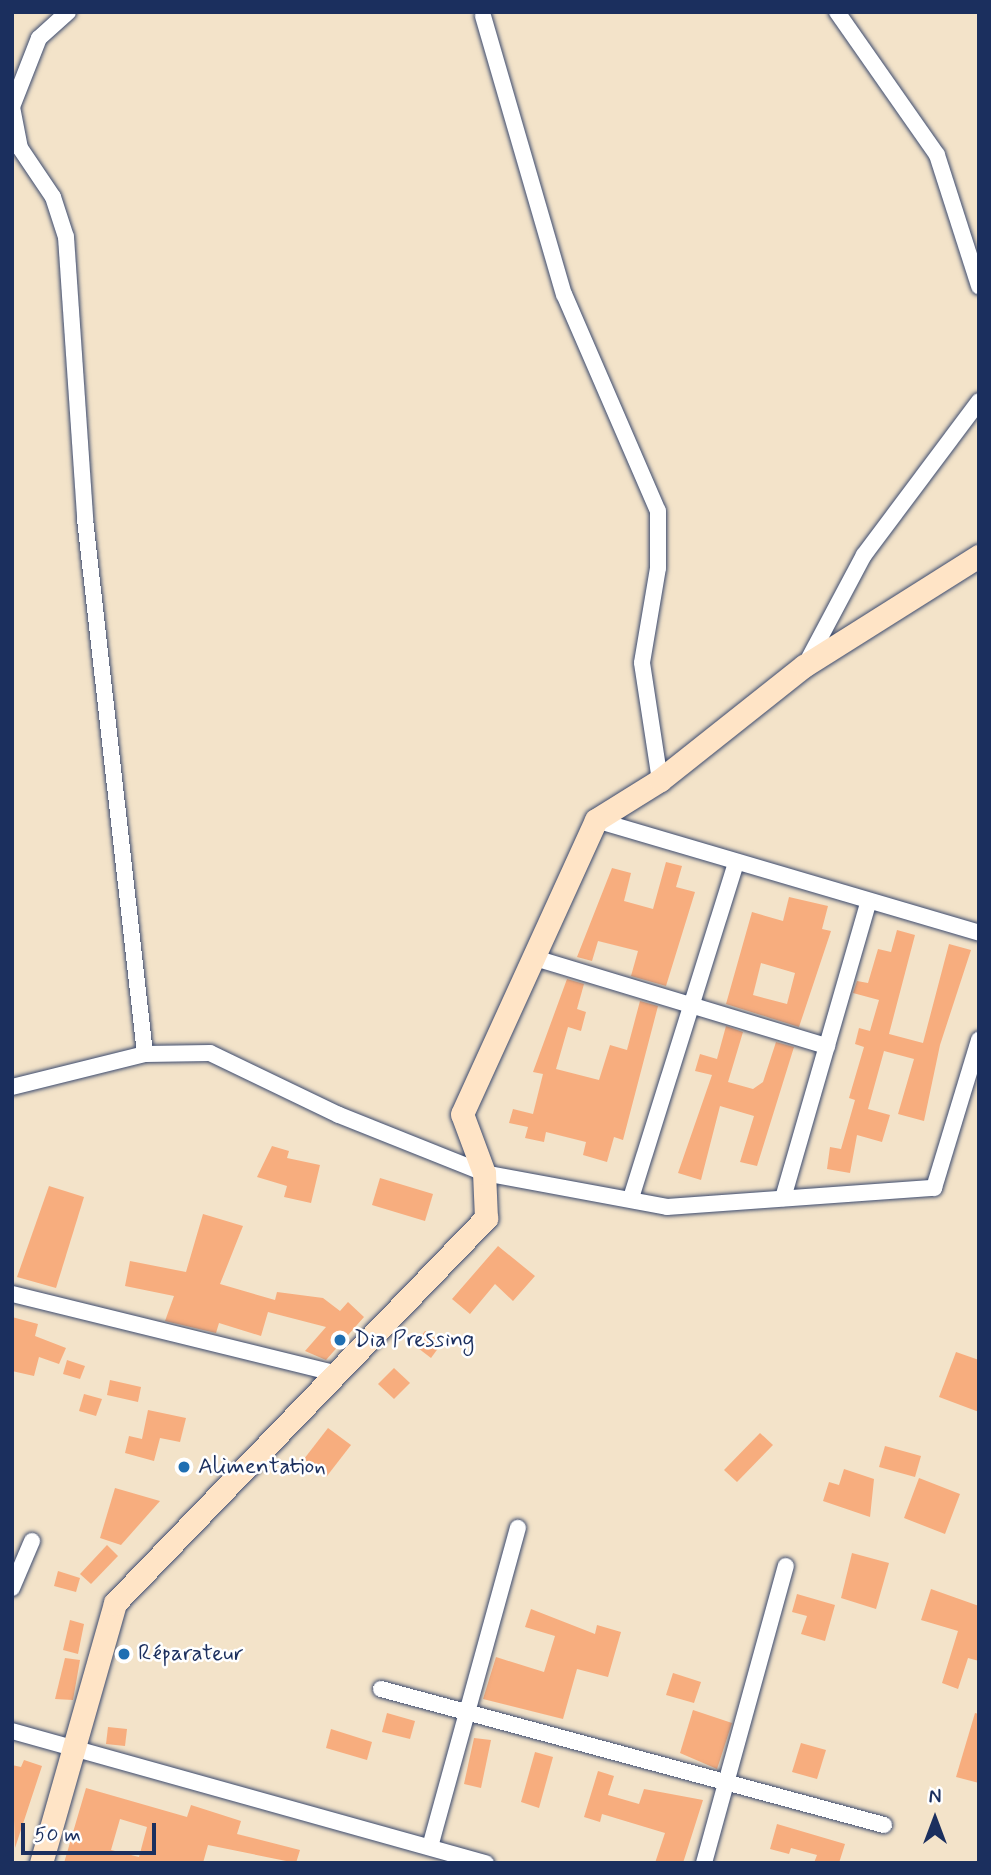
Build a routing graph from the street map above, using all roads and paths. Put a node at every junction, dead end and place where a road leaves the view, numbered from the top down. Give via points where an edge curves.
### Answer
1 (68, 12) edge
2 (837, 12) edge
3 (483, 16) dead end
4 (979, 286) edge
5 (979, 401) edge
6 (979, 556) edge
7 (804, 666) junction
8 (660, 780) junction
9 (596, 820) junction
10 (736, 862) junction
11 (869, 901) junction
12 (979, 933) edge
13 (538, 959) junction
14 (691, 1005) junction
15 (979, 1040) edge
16 (827, 1046) junction
17 (145, 1054) junction
18 (12, 1087) edge
19 (484, 1173) junction
20 (631, 1198) junction
21 (783, 1198) junction
22 (12, 1294) edge
23 (334, 1373) junction
24 (518, 1528) dead end
25 (32, 1541) dead end
26 (786, 1566) dead end
27 (12, 1588) edge
28 (381, 1689) dead end
29 (467, 1712) junction
30 (12, 1731) edge
31 (75, 1745) junction
32 (726, 1782) junction
33 (884, 1825) dead end
34 (429, 1847) junction
35 (41, 1863) edge
36 (486, 1863) edge
37 (704, 1863) edge

1 - 17 street via 39,38 12,107 20,148 53,197 66,237 85,519
2 - 4 street via 937,155
3 - 8 street via 564,294 658,511 658,568 642,663
5 - 7 street via 864,555
6 - 7 street
7 - 8 street
8 - 9 street
9 - 10 street
9 - 13 street
10 - 11 street
10 - 14 street
11 - 12 street
11 - 16 street
13 - 14 street
13 - 19 street via 462,1114
14 - 16 street
14 - 20 street
15 - 21 street via 934,1188
16 - 21 street
17 - 18 street
17 - 19 street via 210,1053 339,1115
19 - 20 street
19 - 23 street via 486,1218
20 - 21 street via 667,1207
22 - 23 street
23 - 31 street via 115,1603
24 - 29 street
25 - 27 street
26 - 32 street
28 - 29 street
29 - 32 street
29 - 34 street
30 - 31 street
31 - 34 street
31 - 35 street
32 - 33 street
32 - 37 street
34 - 36 street

